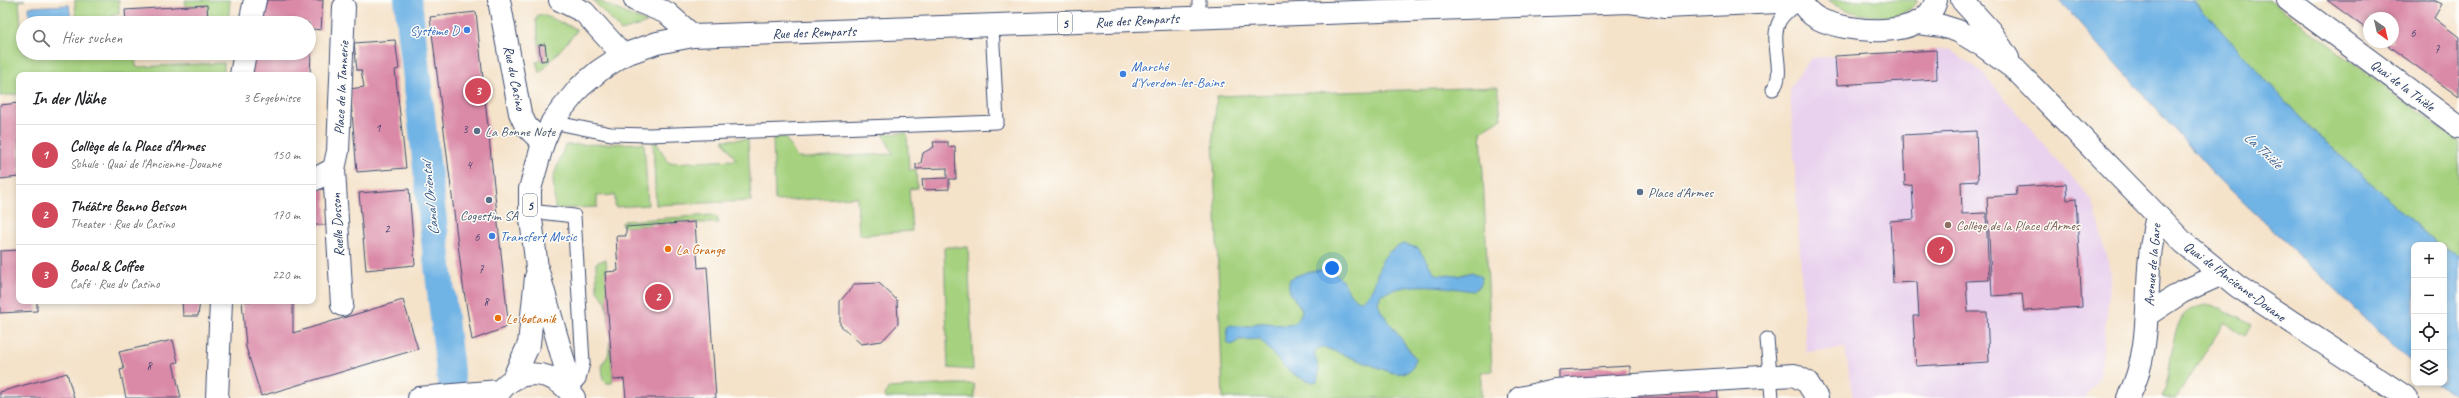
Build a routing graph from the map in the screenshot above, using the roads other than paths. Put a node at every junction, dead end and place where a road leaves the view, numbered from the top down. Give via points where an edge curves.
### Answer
1 (255, 0) edge
2 (499, 0) edge
3 (560, 0) edge
4 (635, 0) edge
5 (1936, 0) edge
6 (1962, 0) edge
7 (2288, 0) edge
8 (1633, 1) edge
9 (1800, 1) edge
10 (344, 7) dead end
11 (1199, 8) edge
12 (252, 16) edge
13 (1918, 23) junction
14 (992, 26) junction
15 (693, 36) junction
16 (623, 55) junction
17 (244, 60) edge
18 (2016, 70) junction
19 (242, 72) edge
20 (1773, 90) dead end
21 (552, 122) junction
22 (2459, 126) edge
23 (543, 143) junction
24 (334, 169) junction
25 (316, 178) edge
26 (530, 211) junction
27 (2156, 216) junction
28 (537, 268) junction
29 (2222, 274) junction
30 (221, 304) edge
31 (342, 304) dead end
32 (2147, 315) junction
33 (1767, 339) dead end
34 (1770, 376) junction
35 (503, 389) edge
36 (568, 390) edge
37 (217, 398) edge
38 (419, 398) edge
39 (423, 398) edge
40 (1520, 398) edge
41 (1772, 398) edge
42 (1817, 398) edge
43 (2128, 398) edge
44 (2407, 398) edge

1 - 12 street
2 - 23 street, Rue du Casino via 520,113 526,126
3 - 16 street via 584,12
4 - 15 street via 667,13
5 - 13 street via 1927,16
6 - 18 street, Quai de l'Ancienne-Douane via 1991,32
7 - 22 street, Quai de la Thièle
8 - 9 street, Rue des Remparts / 5 via 1665,7
8 - 11 street, Rue des Remparts / 5
9 - 13 street via 1818,18 1842,26 1894,30
9 - 20 lane via 1780,18 1776,29 1778,81
10 - 24 street, Place de la Tannerie via 338,151
11 - 14 street, Rue des Remparts / 5
13 - 18 street, Quai de l'Ancienne-Douane via 1958,31
14 - 15 street, Rue des Remparts / 5
14 - 21 lane via 997,122 649,135 611,134
15 - 16 street, Rue des Remparts / 5 via 657,43
16 - 21 street, Rue des Remparts / 5 via 580,86
17 - 19 street
18 - 27 street, Quai de l'Ancienne-Douane
21 - 23 street, Rue des Remparts / 5
23 - 26 street, 5 via 530,189
24 - 25 street, Ruelle Dosson
24 - 31 street, Ruelle Dosson
26 - 28 street, 5
26 - 36 lane via 574,216 583,363 579,379
27 - 29 street, Quai de l'Ancienne-Douane
27 - 32 street, Avenue de la Gare via 2151,246
28 - 35 street, 5 via 528,344
28 - 36 street, 5 via 565,366
29 - 32 street, Avenue de la Gare via 2182,292
29 - 44 street, Quai de l'Ancienne-Douane via 2315,339
30 - 37 street
32 - 43 street, Avenue de la Gare via 2140,368
33 - 34 lane
34 - 40 street via 1555,390
34 - 41 lane
34 - 42 street via 1794,375 1807,382
35 - 36 street via 529,374 546,374
35 - 39 street
38 - 39 street

